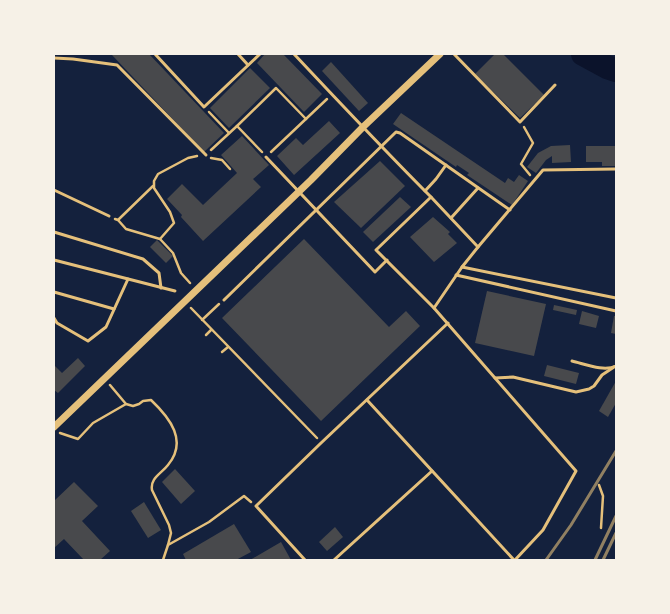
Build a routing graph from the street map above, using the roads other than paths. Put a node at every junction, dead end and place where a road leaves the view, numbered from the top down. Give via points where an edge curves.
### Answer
1 (155, 54) edge
2 (238, 54) edge
3 (260, 54) edge
4 (294, 54) edge
5 (440, 54) edge
6 (454, 54) edge
7 (54, 58) edge
8 (248, 65) junction
9 (555, 85) dead end
10 (364, 127) junction
11 (381, 147) junction
12 (206, 155) road end
13 (266, 157) road end
14 (446, 165) junction
15 (616, 169) edge
16 (478, 188) junction
17 (54, 190) edge
18 (299, 191) junction
19 (424, 191) junction
20 (431, 197) junction
21 (316, 209) junction
22 (510, 210) junction
23 (109, 216) road end
24 (450, 218) junction
25 (54, 232) edge
26 (478, 247) junction
27 (54, 260) edge
28 (387, 260) junction
29 (462, 267) junction
30 (456, 275) junction
31 (128, 279) junction
32 (161, 288) junction
33 (175, 291) dead end
34 (54, 292) edge
35 (616, 298) edge
36 (224, 300) road end
37 (434, 308) junction
38 (114, 309) junction
39 (616, 311) edge
40 (54, 318) edge
41 (448, 324) junction
42 (572, 361) dead end
43 (615, 367) edge
44 (495, 378) junction
45 (367, 400) junction
46 (54, 428) edge
47 (432, 471) junction
48 (305, 560) edge
49 (334, 560) edge
50 (515, 560) edge

1 - 8 lane via 204,107
2 - 8 lane
3 - 8 lane
4 - 10 lane
5 - 10 street
6 - 9 lane via 520,122
7 - 12 lane via 117,65
10 - 11 lane
10 - 18 street
11 - 14 lane via 396,132 400,133
11 - 19 lane
11 - 21 lane
13 - 18 lane
14 - 16 lane
14 - 19 lane
15 - 22 lane via 543,170
16 - 22 lane
16 - 24 lane
17 - 23 lane
18 - 21 lane
18 - 46 street
19 - 20 lane
20 - 24 lane
20 - 28 lane via 376,250
21 - 28 lane via 375,272
21 - 36 lane
22 - 26 lane
24 - 26 lane
25 - 32 lane via 143,259 159,273
26 - 29 lane
27 - 31 lane
28 - 37 lane
29 - 30 lane
29 - 35 lane
30 - 37 lane
30 - 39 lane
31 - 32 lane
31 - 38 lane
32 - 33 lane
34 - 38 lane
37 - 41 lane
38 - 40 lane via 106,327 88,341 57,323
41 - 44 lane
41 - 45 lane
42 - 43 lane via 604,368
43 - 44 lane via 602,375 594,386 576,392 522,379
44 - 50 lane via 576,471 542,530
45 - 47 lane
45 - 48 lane via 256,506
47 - 49 lane
47 - 50 lane

